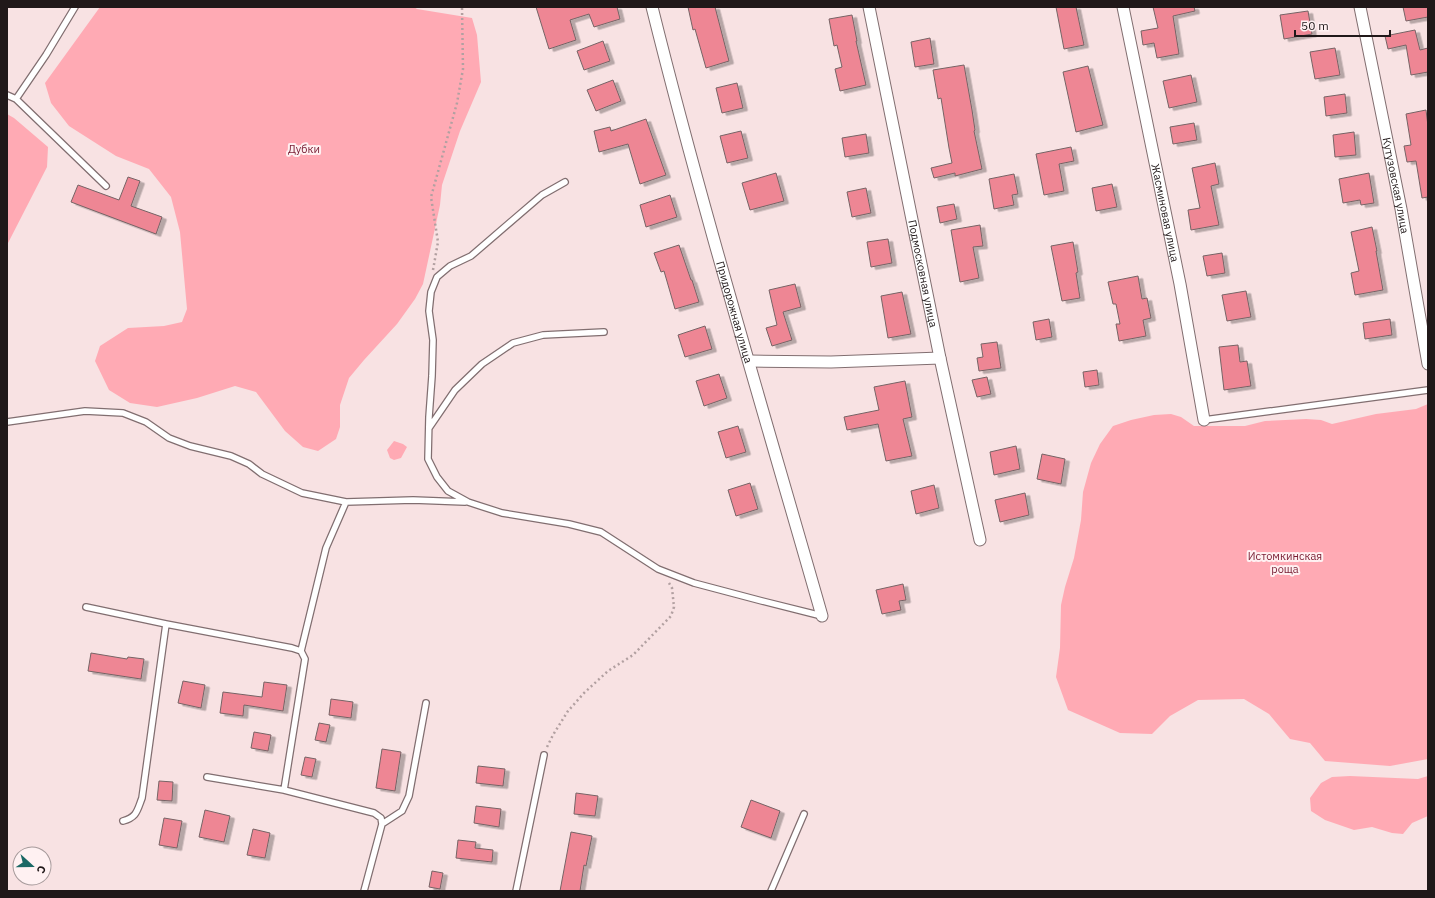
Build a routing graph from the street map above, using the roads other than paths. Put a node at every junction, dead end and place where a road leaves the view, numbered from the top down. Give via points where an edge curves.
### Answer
1 (75, 7) edge
2 (652, 7) edge
3 (869, 7) edge
4 (1123, 7) edge
5 (1360, 7) edge
6 (7, 95) edge
7 (16, 99) junction
8 (565, 182) dead end
9 (106, 186) dead end
10 (604, 332) dead end
11 (940, 358) junction
12 (750, 361) junction
13 (1428, 364) edge
14 (1428, 390) edge
15 (1204, 420) joint
16 (7, 422) edge
17 (429, 428) junction
18 (346, 502) junction
19 (468, 502) junction
20 (980, 540) dead end
21 (86, 607) dead end
22 (822, 616) joint
23 (166, 624) junction
24 (301, 651) junction
25 (426, 703) dead end
26 (544, 755) road end
27 (207, 777) dead end
28 (284, 790) junction
29 (804, 814) dead end
30 (123, 821) dead end
31 (382, 824) junction
32 (364, 891) edge
33 (516, 891) edge
34 (771, 891) edge

1 - 7 lane
2 - 12 street, Придорожная улица via 719,259
3 - 11 street, Подмосковная улица
4 - 15 street, Жасминовая улица via 1180,284
5 - 13 street, Кутузовская улица via 1401,209
6 - 7 lane
7 - 9 lane
8 - 17 lane via 542,195 471,256 450,266 438,278 431,292 429,311 433,340
10 - 17 lane via 543,335 513,343 482,364 455,390
11 - 12 street via 831,362
11 - 20 street, Подмосковная улица
12 - 22 street, Придорожная улица
14 - 15 lane
16 - 18 lane via 85,411 123,413 146,422 169,438 231,456 249,464 262,474 302,493
17 - 19 lane via 428,459 437,477 448,491
18 - 19 lane
18 - 24 lane via 326,548
19 - 22 lane via 502,513 601,532 664,572 694,583
21 - 23 lane
23 - 24 lane
23 - 30 lane via 142,798 136,815
24 - 28 lane via 305,659
25 - 31 lane via 409,796 402,811
26 - 33 lane
27 - 28 lane
28 - 31 lane via 374,813 381,818
29 - 34 lane
31 - 32 lane

